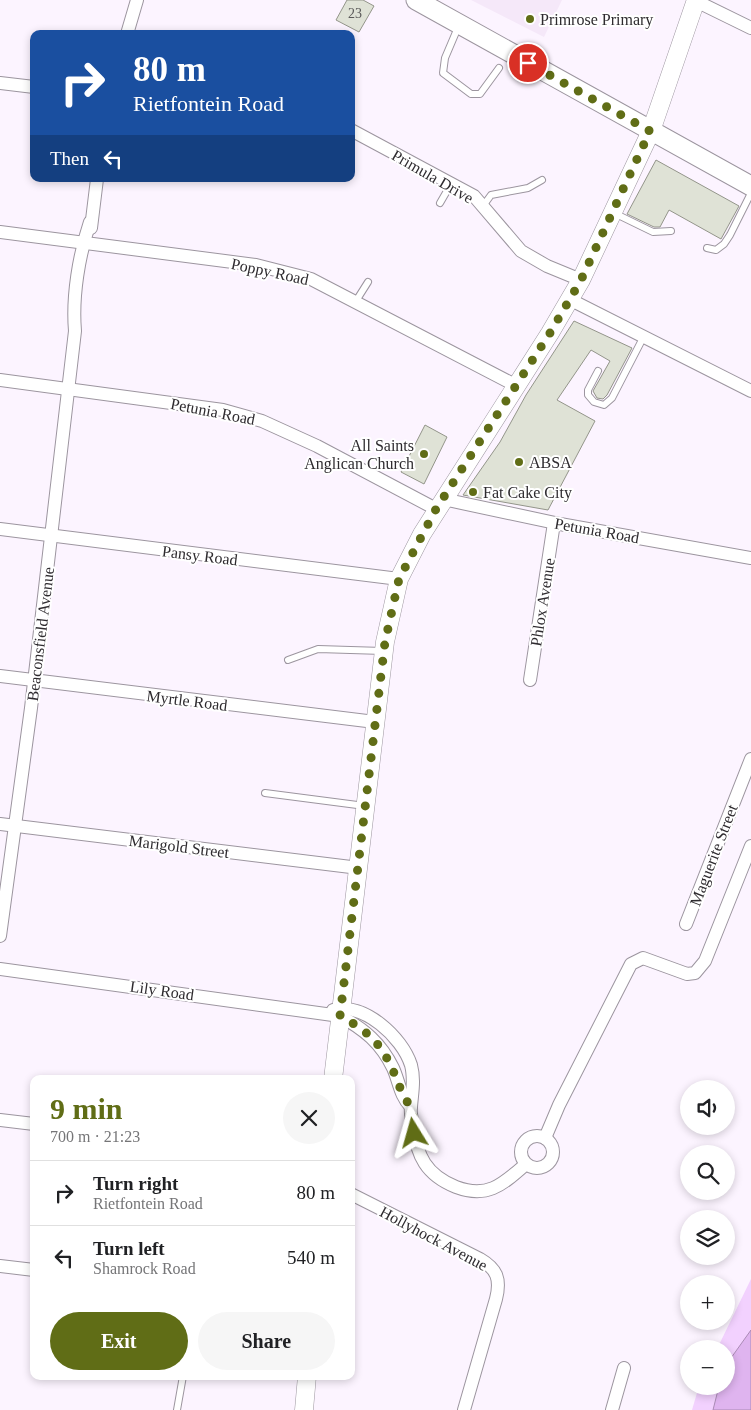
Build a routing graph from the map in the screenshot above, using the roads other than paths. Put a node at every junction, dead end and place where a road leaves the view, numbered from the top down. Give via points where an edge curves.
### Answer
1 (137, 0) edge
2 (416, 0) edge
3 (696, 0) edge
4 (459, 24) junction
5 (751, 28) edge
6 (128, 30) edge
7 (499, 68) dead end
8 (0, 83) edge
9 (30, 87) edge
10 (650, 131) junction
11 (355, 132) edge
12 (542, 180) dead end
13 (97, 182) edge
14 (452, 184) junction
15 (751, 186) edge
16 (751, 192) edge
17 (440, 203) dead end
18 (484, 206) junction
19 (613, 213) junction
20 (671, 231) dead end
21 (0, 232) edge
22 (87, 242) junction
23 (707, 248) dead end
24 (581, 280) junction
25 (368, 282) dead end
26 (569, 299) junction
27 (356, 301) junction
28 (644, 336) junction
29 (598, 372) dead end
30 (0, 380) edge
31 (515, 386) junction
32 (68, 389) junction
33 (751, 391) edge
34 (440, 504) junction
35 (554, 523) junction
36 (0, 529) edge
37 (52, 536) junction
38 (751, 558) edge
39 (399, 579) junction
40 (384, 652) junction
41 (288, 660) dead end
42 (0, 676) edge
43 (34, 680) junction
44 (530, 680) dead end
45 (375, 722) junction
46 (751, 759) edge
47 (265, 792) dead end
48 (365, 806) junction
49 (0, 824) edge
50 (14, 826) junction
51 (751, 846) edge
52 (359, 868) junction
53 (686, 924) dead end
54 (0, 936) edge
55 (0, 969) edge
56 (335, 1012) junction
57 (334, 1075) edge
58 (411, 1107) junction
59 (0, 1120) edge
60 (30, 1124) edge
61 (545, 1138) junction
62 (526, 1164) junction
63 (355, 1196) edge
64 (0, 1266) edge
65 (30, 1270) edge
66 (624, 1368) dead end
67 (182, 1380) edge
68 (307, 1380) edge
69 (177, 1410) edge
70 (304, 1410) edge
71 (464, 1410) edge
72 (612, 1410) edge

1 - 6 street
2 - 4 main road
3 - 5 street
3 - 10 street
4 - 7 lane via 444,58 443,73 471,94 480,94
4 - 10 main road
8 - 9 street
10 - 15 main road
10 - 19 street
11 - 14 street, Primula Drive
12 - 18 lane via 528,188 491,195
13 - 22 street, Beaconsfield Avenue
14 - 17 lane
14 - 18 street, Primula Drive via 474,196
16 - 23 lane via 724,244 716,250
18 - 24 street, Primula Drive via 521,251
19 - 20 lane via 653,232
19 - 24 street
21 - 22 street, Poppy Road
22 - 27 street, Poppy Road via 289,272
22 - 32 street, Beaconsfield Avenue via 82,312 75,332
24 - 26 street
25 - 27 lane
26 - 28 street
26 - 31 street
27 - 31 street, Poppy Road
28 - 29 lane via 612,398 604,406 588,395
28 - 33 street
30 - 32 street, Petunia Road
31 - 34 street
32 - 34 street, Petunia Road via 222,410 262,421
32 - 37 street, Beaconsfield Avenue
34 - 35 street, Petunia Road
34 - 39 street
35 - 38 street, Petunia Road
35 - 44 street, Phlox Avenue
36 - 37 street, Pansy Road
37 - 39 street, Pansy Road
37 - 43 street, Beaconsfield Avenue
39 - 40 street
40 - 41 lane via 318,649
40 - 45 street
42 - 43 street, Myrtle Road
43 - 45 street, Myrtle Road
43 - 50 street, Beaconsfield Avenue
45 - 48 street
46 - 53 street, Maguerite Street
47 - 48 lane
48 - 52 street
49 - 50 street, Marigold Street
50 - 52 street, Marigold Street
50 - 54 street, Beaconsfield Avenue
51 - 61 street via 705,961 695,973 687,974 643,958 631,964
52 - 56 street
55 - 56 street, Lily Road
56 - 57 street
56 - 58 street via 371,1035 393,1068 403,1096
56 - 58 street via 363,1013 391,1035 403,1050 413,1074
58 - 62 street via 421,1160 452,1185 467,1191 489,1191
59 - 60 street
61 - 62 street via 532,1137 523,1145 522,1158
61 - 62 street via 553,1148 550,1162 539,1168
63 - 71 street, Hollyhock Avenue via 480,1259 498,1276 496,1299
64 - 65 street
66 - 72 street
67 - 69 lane
68 - 70 street

